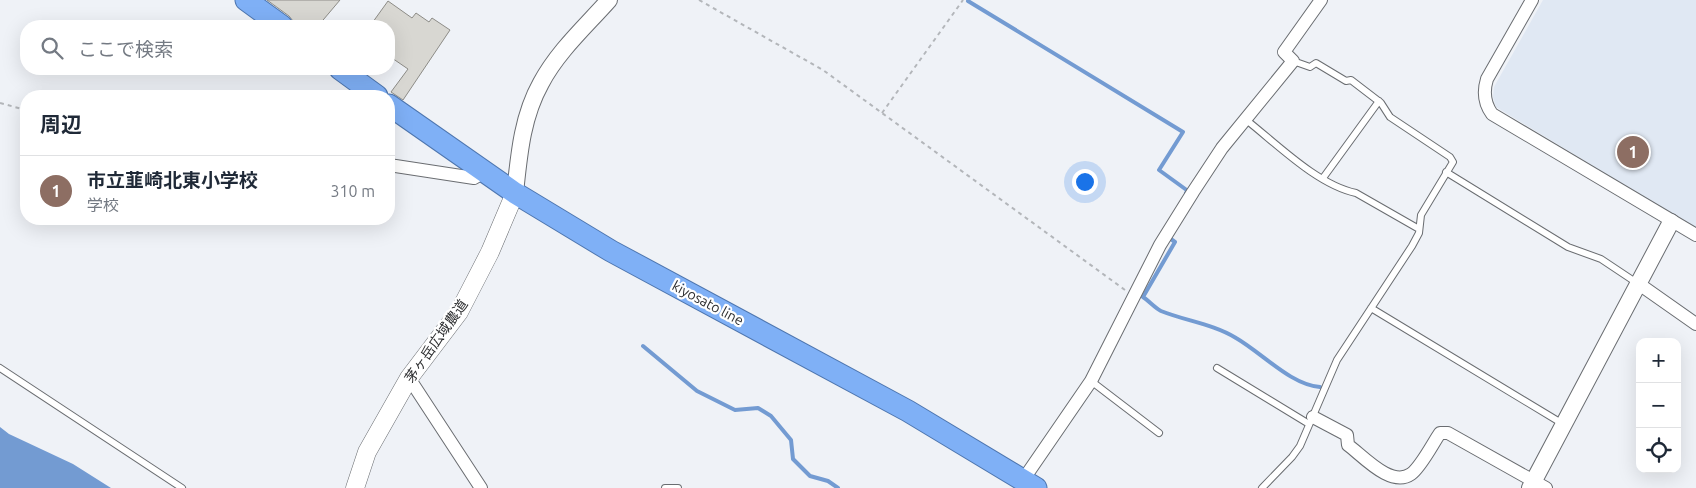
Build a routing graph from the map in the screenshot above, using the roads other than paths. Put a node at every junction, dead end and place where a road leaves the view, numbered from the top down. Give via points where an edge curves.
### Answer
1 (246, 0) edge
2 (609, 0) edge
3 (1321, 0) edge
4 (1532, 0) edge
5 (274, 20) edge
6 (1293, 61) junction
7 (348, 75) edge
8 (369, 90) edge
9 (1380, 101) junction
10 (395, 109) edge
11 (1245, 119) junction
12 (395, 166) edge
13 (484, 172) junction
14 (1446, 172) junction
15 (1324, 178) junction
16 (515, 193) junction
17 (1671, 222) junction
18 (1419, 229) junction
19 (1696, 235) edge
20 (1639, 284) junction
21 (1371, 308) junction
22 (1696, 324) edge
23 (0, 368) edge
24 (1216, 368) dead end
25 (409, 378) junction
26 (1091, 381) junction
27 (1311, 421) junction
28 (1564, 424) junction
29 (1160, 433) dead end
30 (1030, 484) edge
31 (1536, 486) edge
32 (182, 488) edge
33 (355, 488) edge
34 (481, 488) edge
35 (665, 488) edge
36 (678, 488) edge
37 (1262, 488) edge

1 - 5 highway
2 - 16 street via 573,40 542,82 530,105 522,136
3 - 6 street via 1284,52
4 - 17 street via 1487,79 1484,88 1486,106 1492,114
6 - 9 lane via 1310,67 1316,63 1346,81 1351,80
6 - 11 street
7 - 8 highway
9 - 14 lane via 1390,117 1450,157 1453,162
9 - 15 lane
10 - 13 highway, kiyosato line
11 - 15 lane via 1308,170
11 - 26 street via 1222,148 1160,246
12 - 13 street via 474,178
13 - 16 highway, kiyosato line
14 - 18 lane via 1421,215
14 - 20 lane via 1568,247 1601,259
15 - 18 lane
16 - 25 main road, 茅ヶ岳広域農道 via 460,312
16 - 30 highway, kiyosato line via 611,251 908,411
17 - 19 street
17 - 20 street
18 - 21 lane via 1412,246
20 - 22 street
20 - 28 street
21 - 27 lane via 1337,360
21 - 28 lane
23 - 32 lane
24 - 27 lane
25 - 33 main road, 茅ヶ岳広域農道 via 367,452
25 - 34 street
26 - 29 lane
26 - 30 street
27 - 31 street via 1347,435 1348,445 1388,476 1402,478 1412,473 1440,433 1448,433
27 - 37 lane via 1292,457
28 - 31 street
35 - 36 lane

